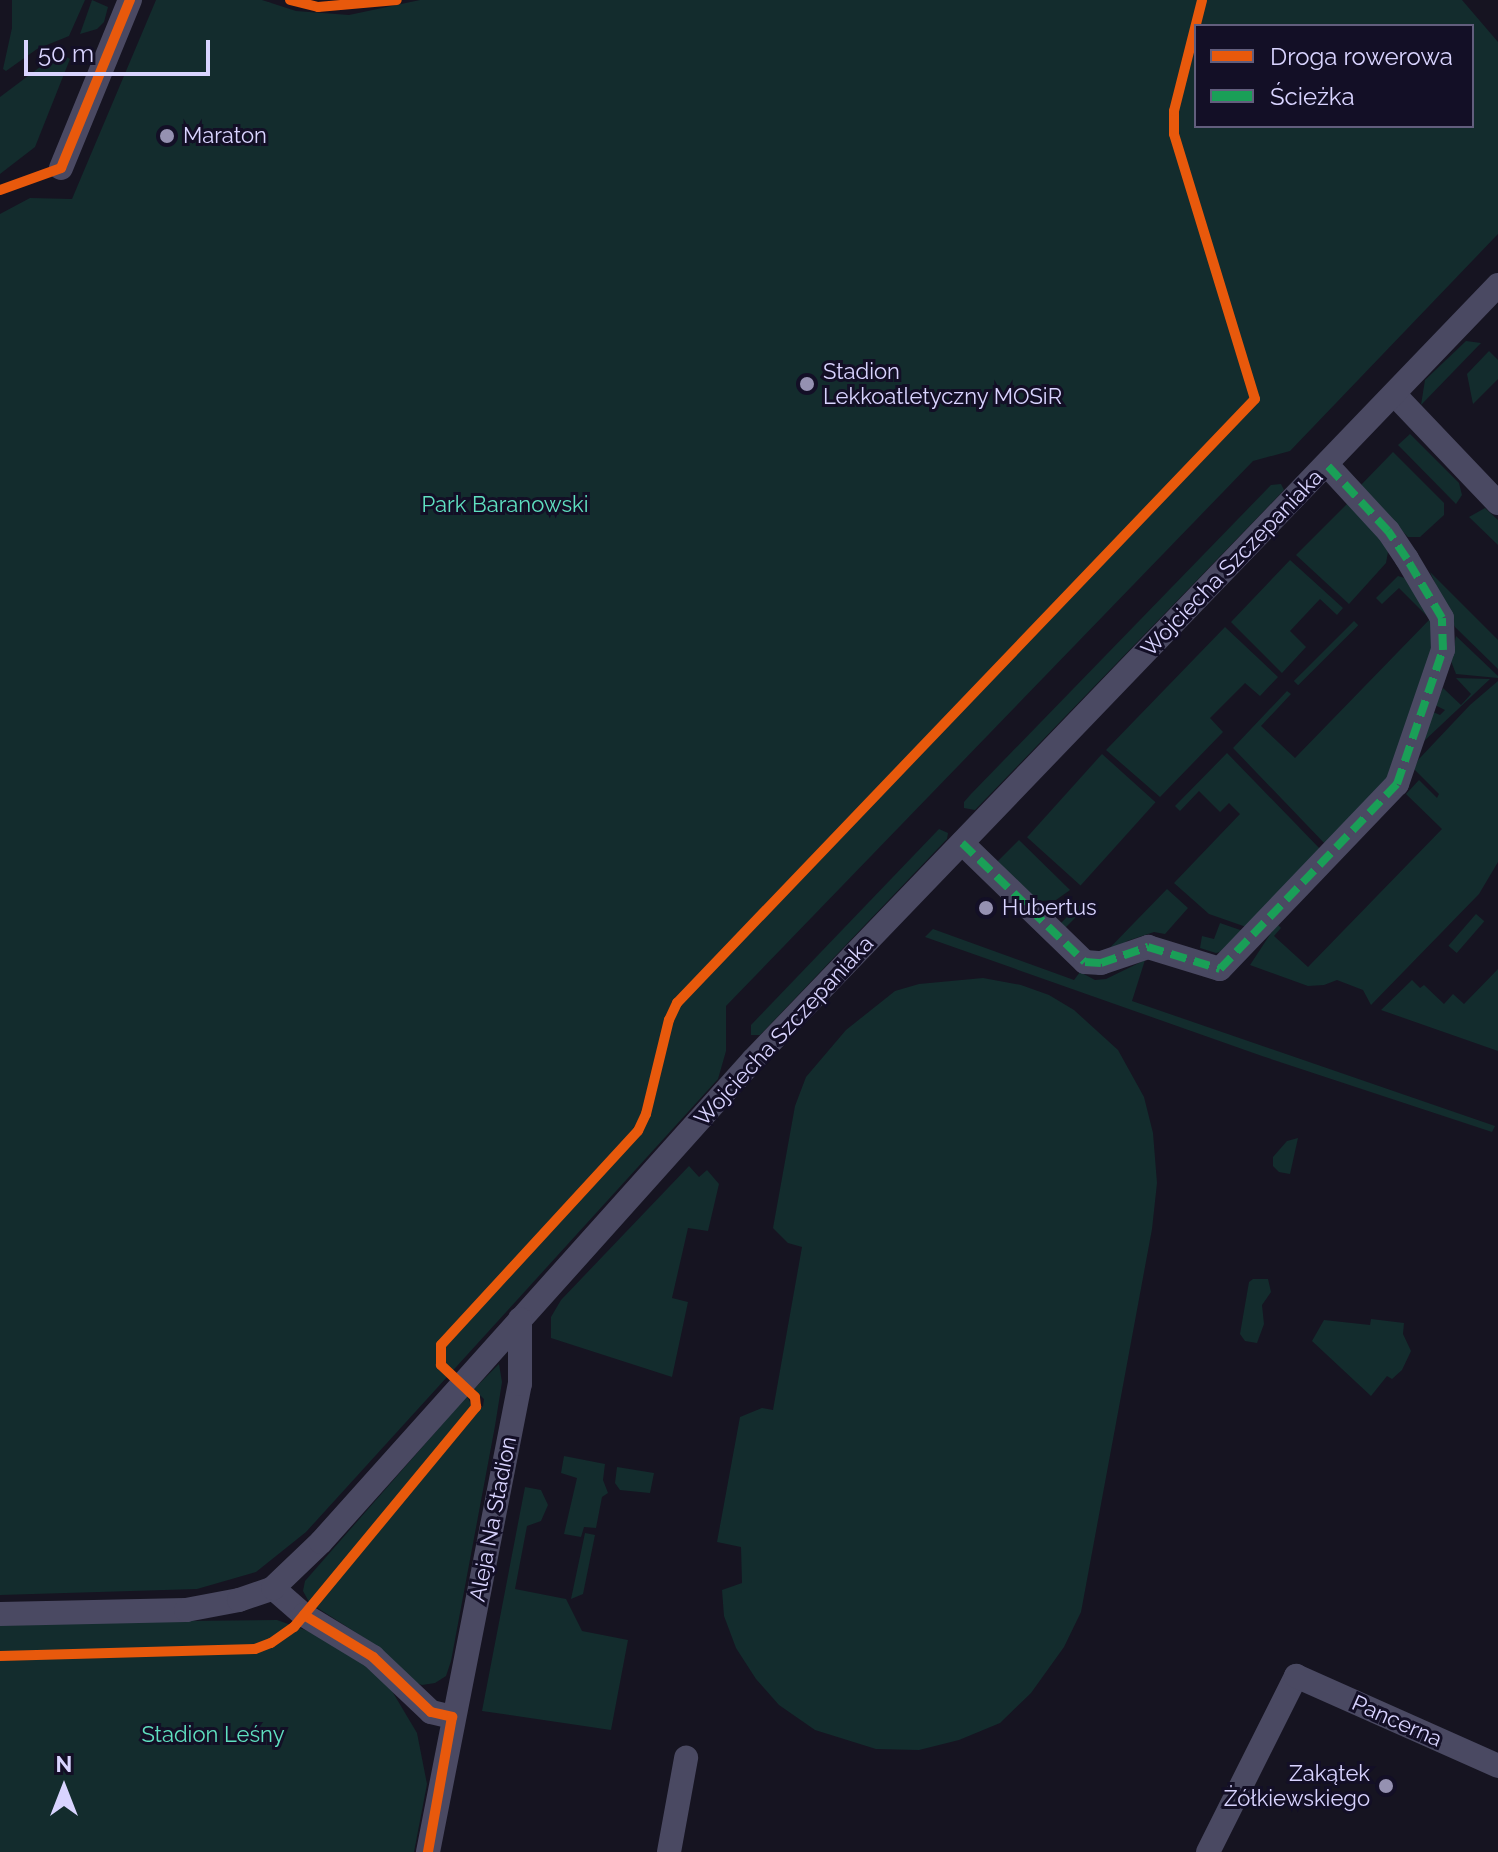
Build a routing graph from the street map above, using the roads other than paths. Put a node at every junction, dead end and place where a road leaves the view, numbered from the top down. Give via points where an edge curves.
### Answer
1 (130, 0) edge
2 (61, 168) dead end
3 (1498, 285) edge
4 (1395, 395) junction
5 (1327, 465) junction
6 (1498, 503) edge
7 (962, 843) junction
8 (520, 1319) junction
9 (273, 1588) junction
10 (0, 1614) edge
11 (452, 1717) junction
12 (686, 1758) dead end
13 (1498, 1766) edge
14 (428, 1852) edge
15 (669, 1852) edge
16 (1208, 1852) edge

1 - 2 street
3 - 4 street, Wojciecha Szczepaniaka
4 - 5 street, Wojciecha Szczepaniaka
4 - 6 street
5 - 7 street, Wojciecha Szczepaniaka
5 - 7 street via 1407,559 1438,609 1443,650 1397,784 1220,969 1148,947 1101,963 1085,962
7 - 8 street, Wojciecha Szczepaniaka via 753,1060
8 - 9 street, Wojciecha Szczepaniaka via 321,1542
8 - 11 street, Aleja Na Stadion via 520,1384
9 - 10 street, Wojciecha Szczepaniaka via 186,1610
9 - 11 street via 304,1615 373,1657 431,1712
11 - 14 street, Aleja Na Stadion
12 - 15 street
13 - 16 street, Pancerna via 1296,1676

